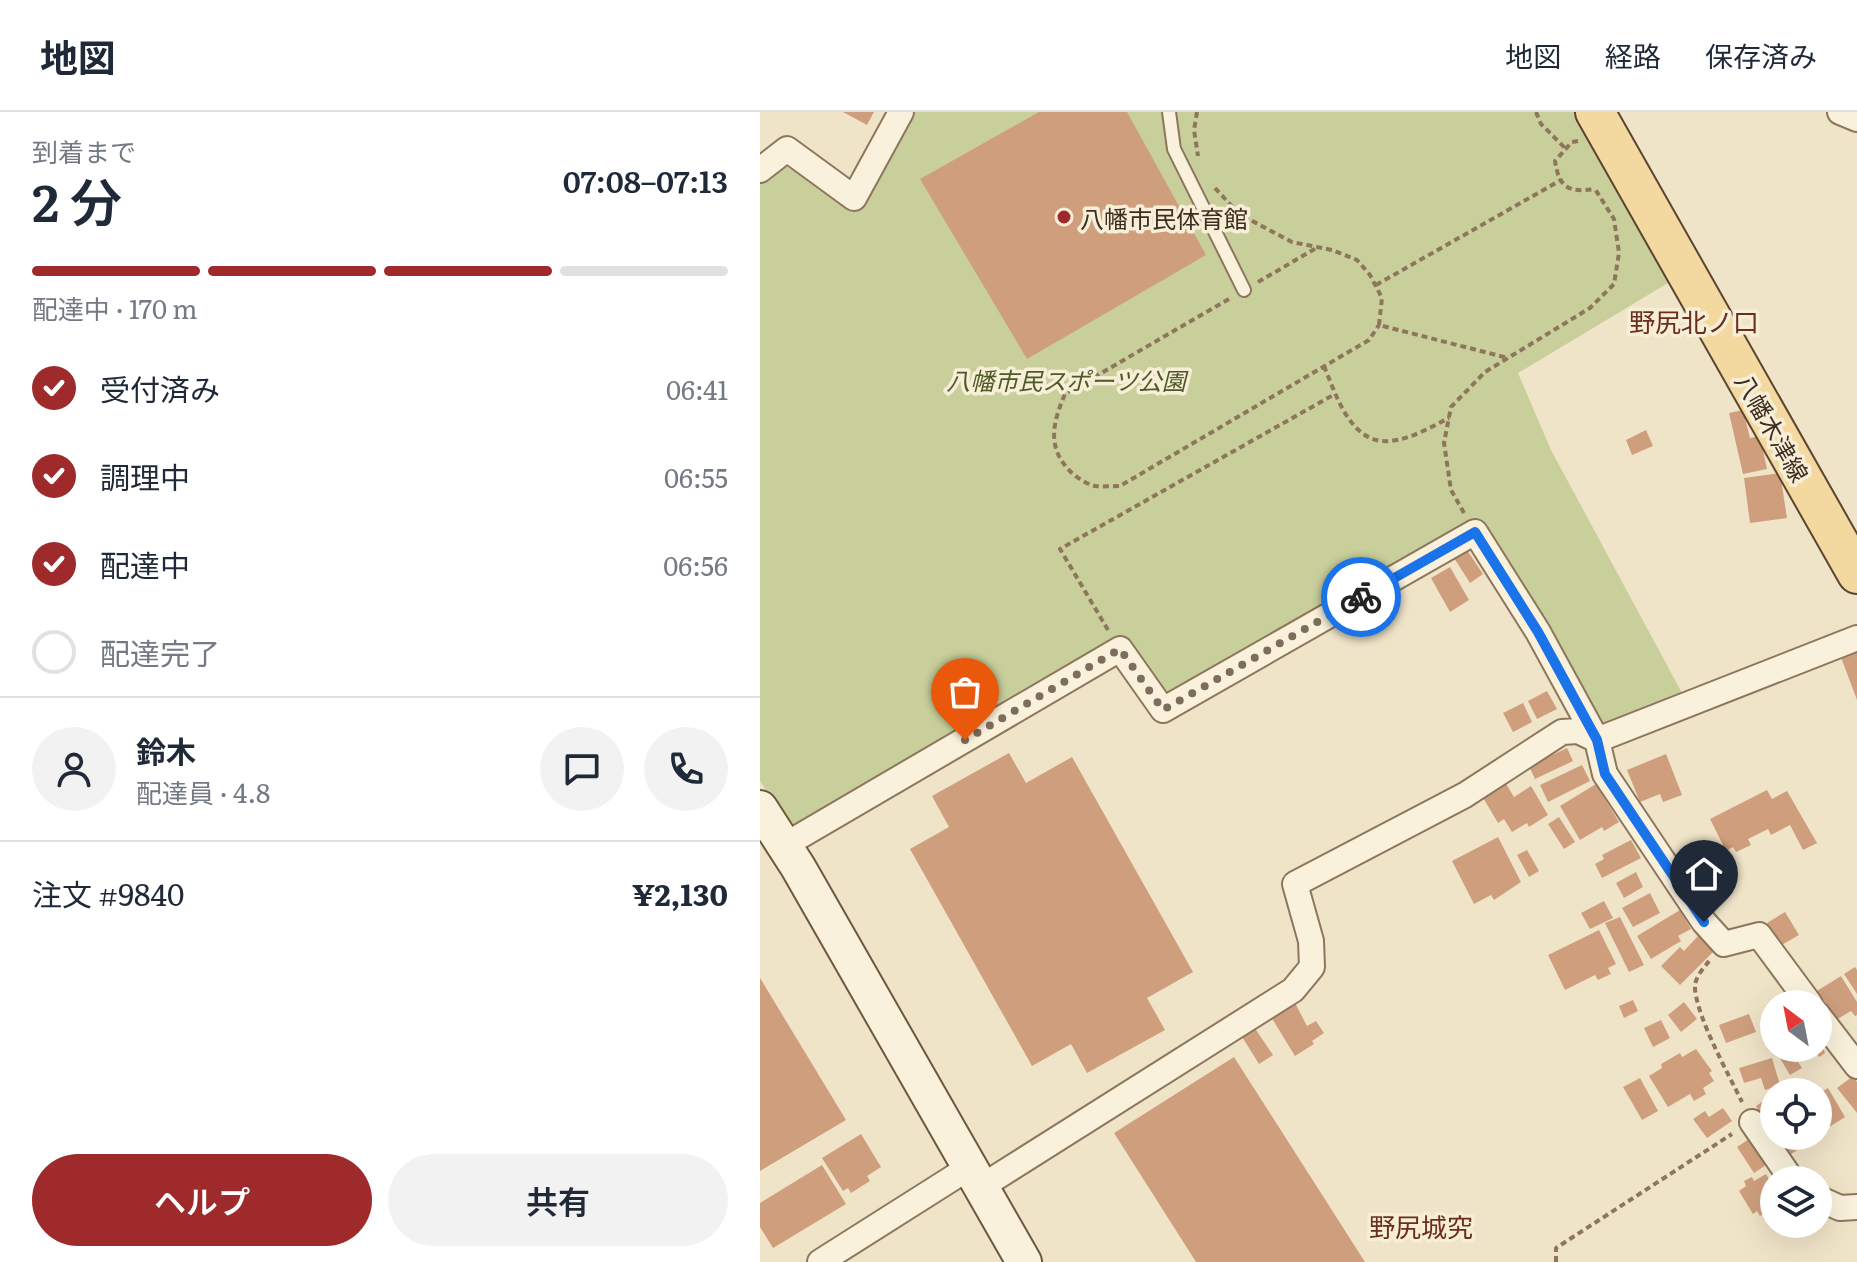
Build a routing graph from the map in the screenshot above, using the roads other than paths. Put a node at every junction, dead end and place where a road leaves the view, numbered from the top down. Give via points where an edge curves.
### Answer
1 (901, 112) edge
2 (1168, 112) edge
3 (1595, 112) edge
4 (1840, 112) edge
5 (1857, 119) edge
6 (760, 170) edge
7 (1244, 290) road end
8 (1857, 574) edge
9 (1857, 638) edge
10 (1597, 740) junction
11 (760, 808) edge
12 (785, 845) junction
13 (1800, 990) edge
14 (1832, 1033) edge
15 (1857, 1066) edge
16 (1752, 1122) road end
17 (1782, 1166) edge
18 (976, 1177) junction
19 (1832, 1206) edge
20 (1857, 1207) edge
21 (820, 1262) edge
22 (1024, 1262) edge

1 - 6 street via 854,198 787,149
2 - 7 lane via 1174,149
3 - 8 main road, 八幡木津線 via 1610,153
4 - 5 street
9 - 10 street
10 - 12 street via 1475,532 1163,710 1120,649
10 - 13 street via 1605,774 1704,922 1724,944 1759,935
10 - 18 street via 1578,731 1562,732 1465,795 1295,884 1311,941 1312,967 1293,990
11 - 12 street
12 - 18 street
14 - 15 street
16 - 17 street
18 - 21 street
18 - 22 street
19 - 20 street

